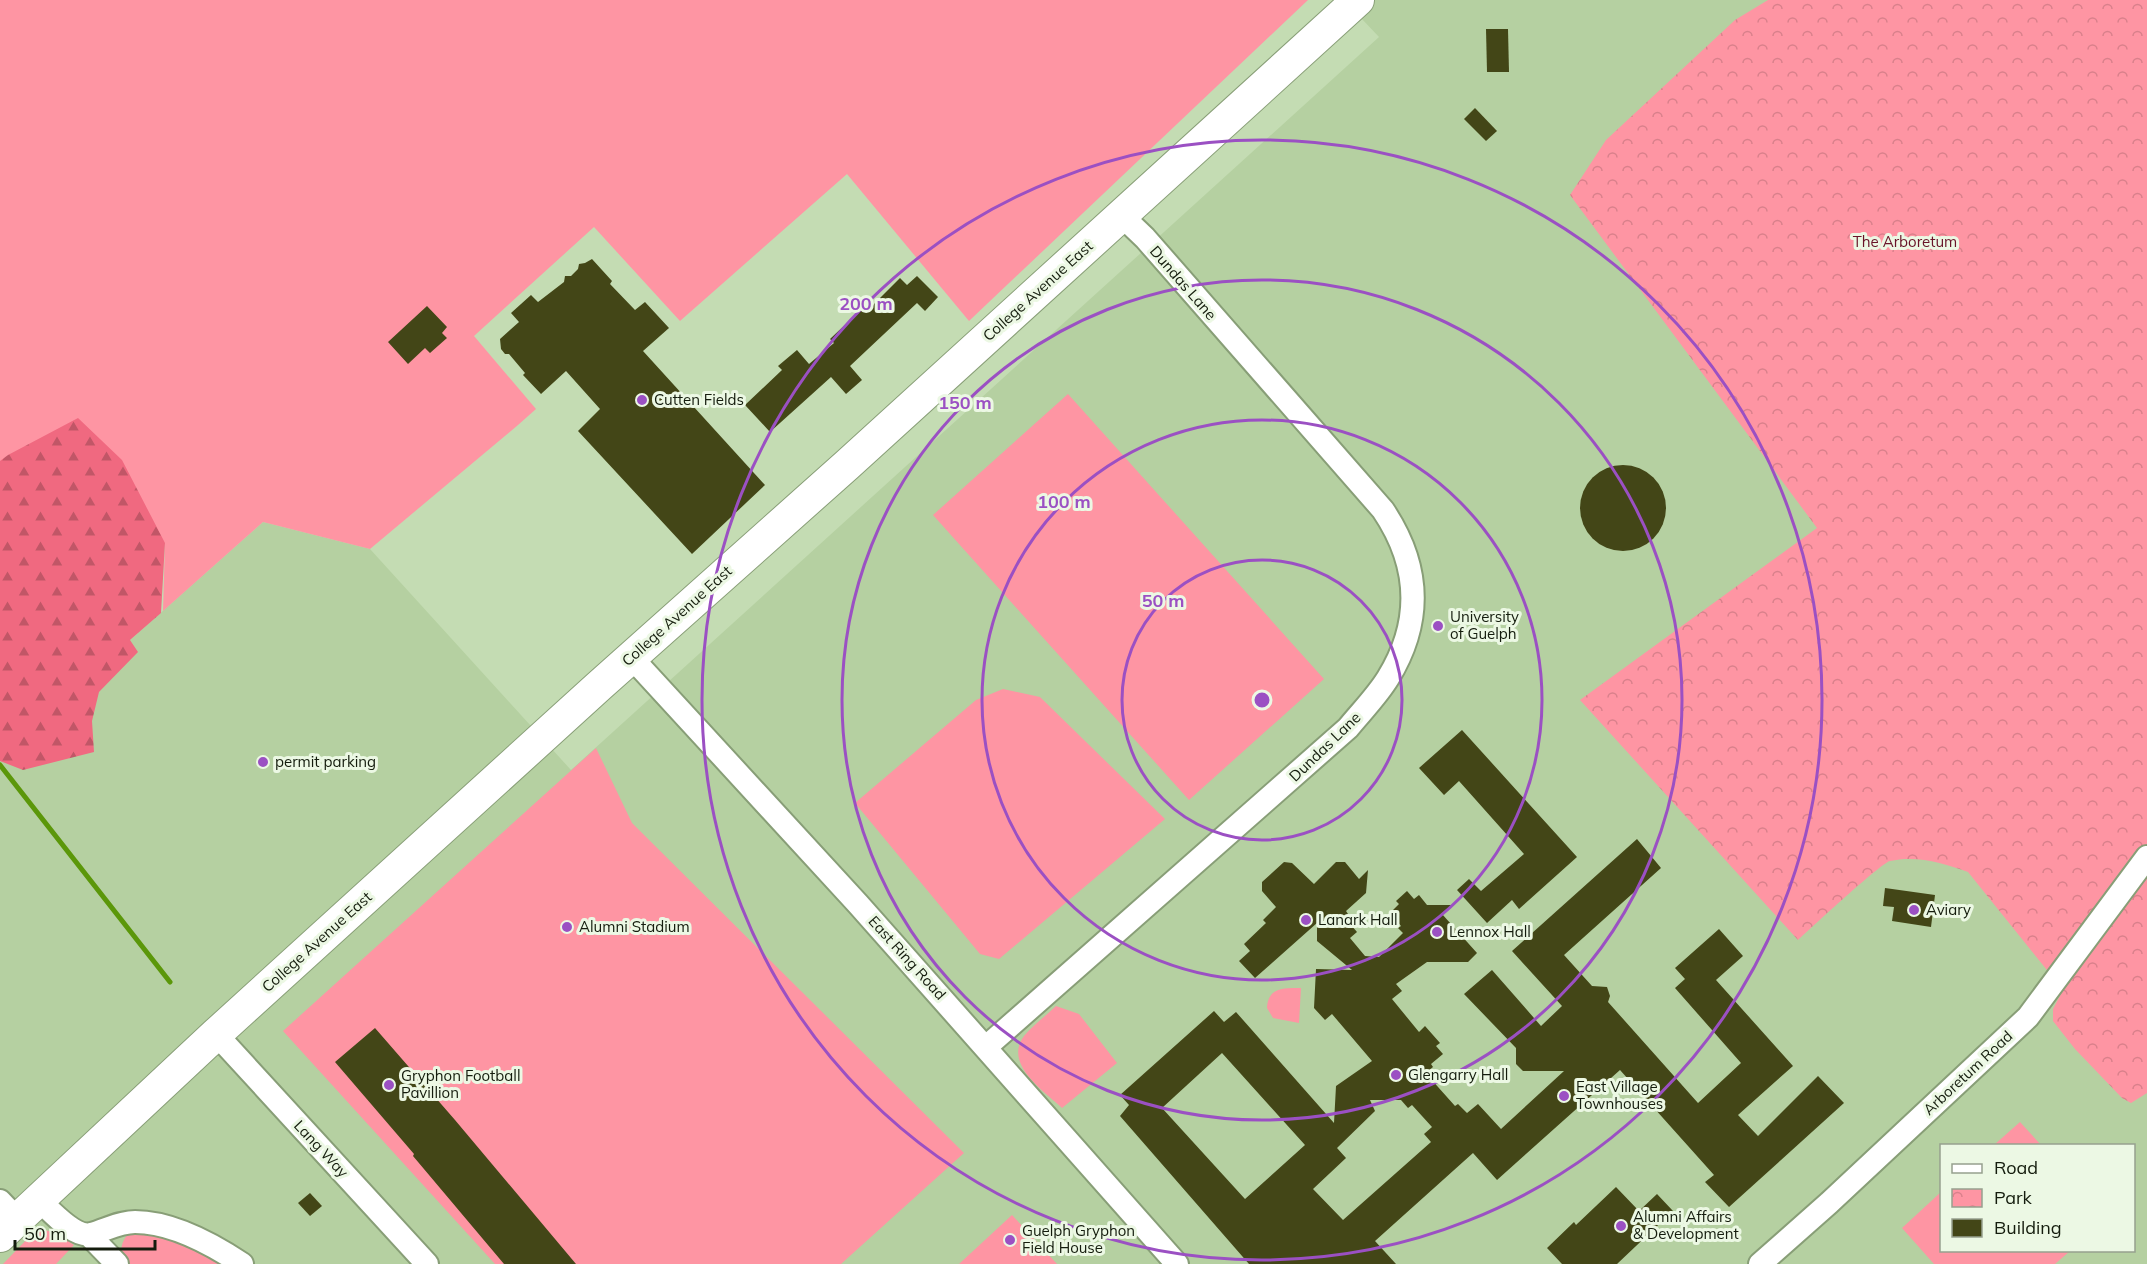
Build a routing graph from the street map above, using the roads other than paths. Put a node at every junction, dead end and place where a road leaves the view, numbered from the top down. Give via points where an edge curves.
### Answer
1 (1358, 0) edge
2 (1121, 214) junction
3 (632, 658) junction
4 (2147, 857) edge
5 (216, 1034) junction
6 (986, 1047) junction
7 (14, 1214) edge
8 (89, 1235) junction
9 (117, 1264) edge
10 (242, 1264) edge
11 (427, 1264) edge
12 (1177, 1264) edge
13 (1760, 1264) edge

1 - 2 street, College Avenue East
2 - 3 street, College Avenue East
2 - 6 street, Dundas Lane via 1383,510 1395,527 1409,562 1412,614 1409,631 1388,678 1348,728
3 - 5 street, College Avenue East
3 - 6 street, East Ring Road
4 - 13 street, Arboretum Road via 2028,1017
5 - 7 street, College Avenue East
5 - 11 street, Lang Way
6 - 12 street, East Ring Road
7 - 8 street
8 - 9 street
8 - 10 street via 135,1222 153,1224 197,1239

